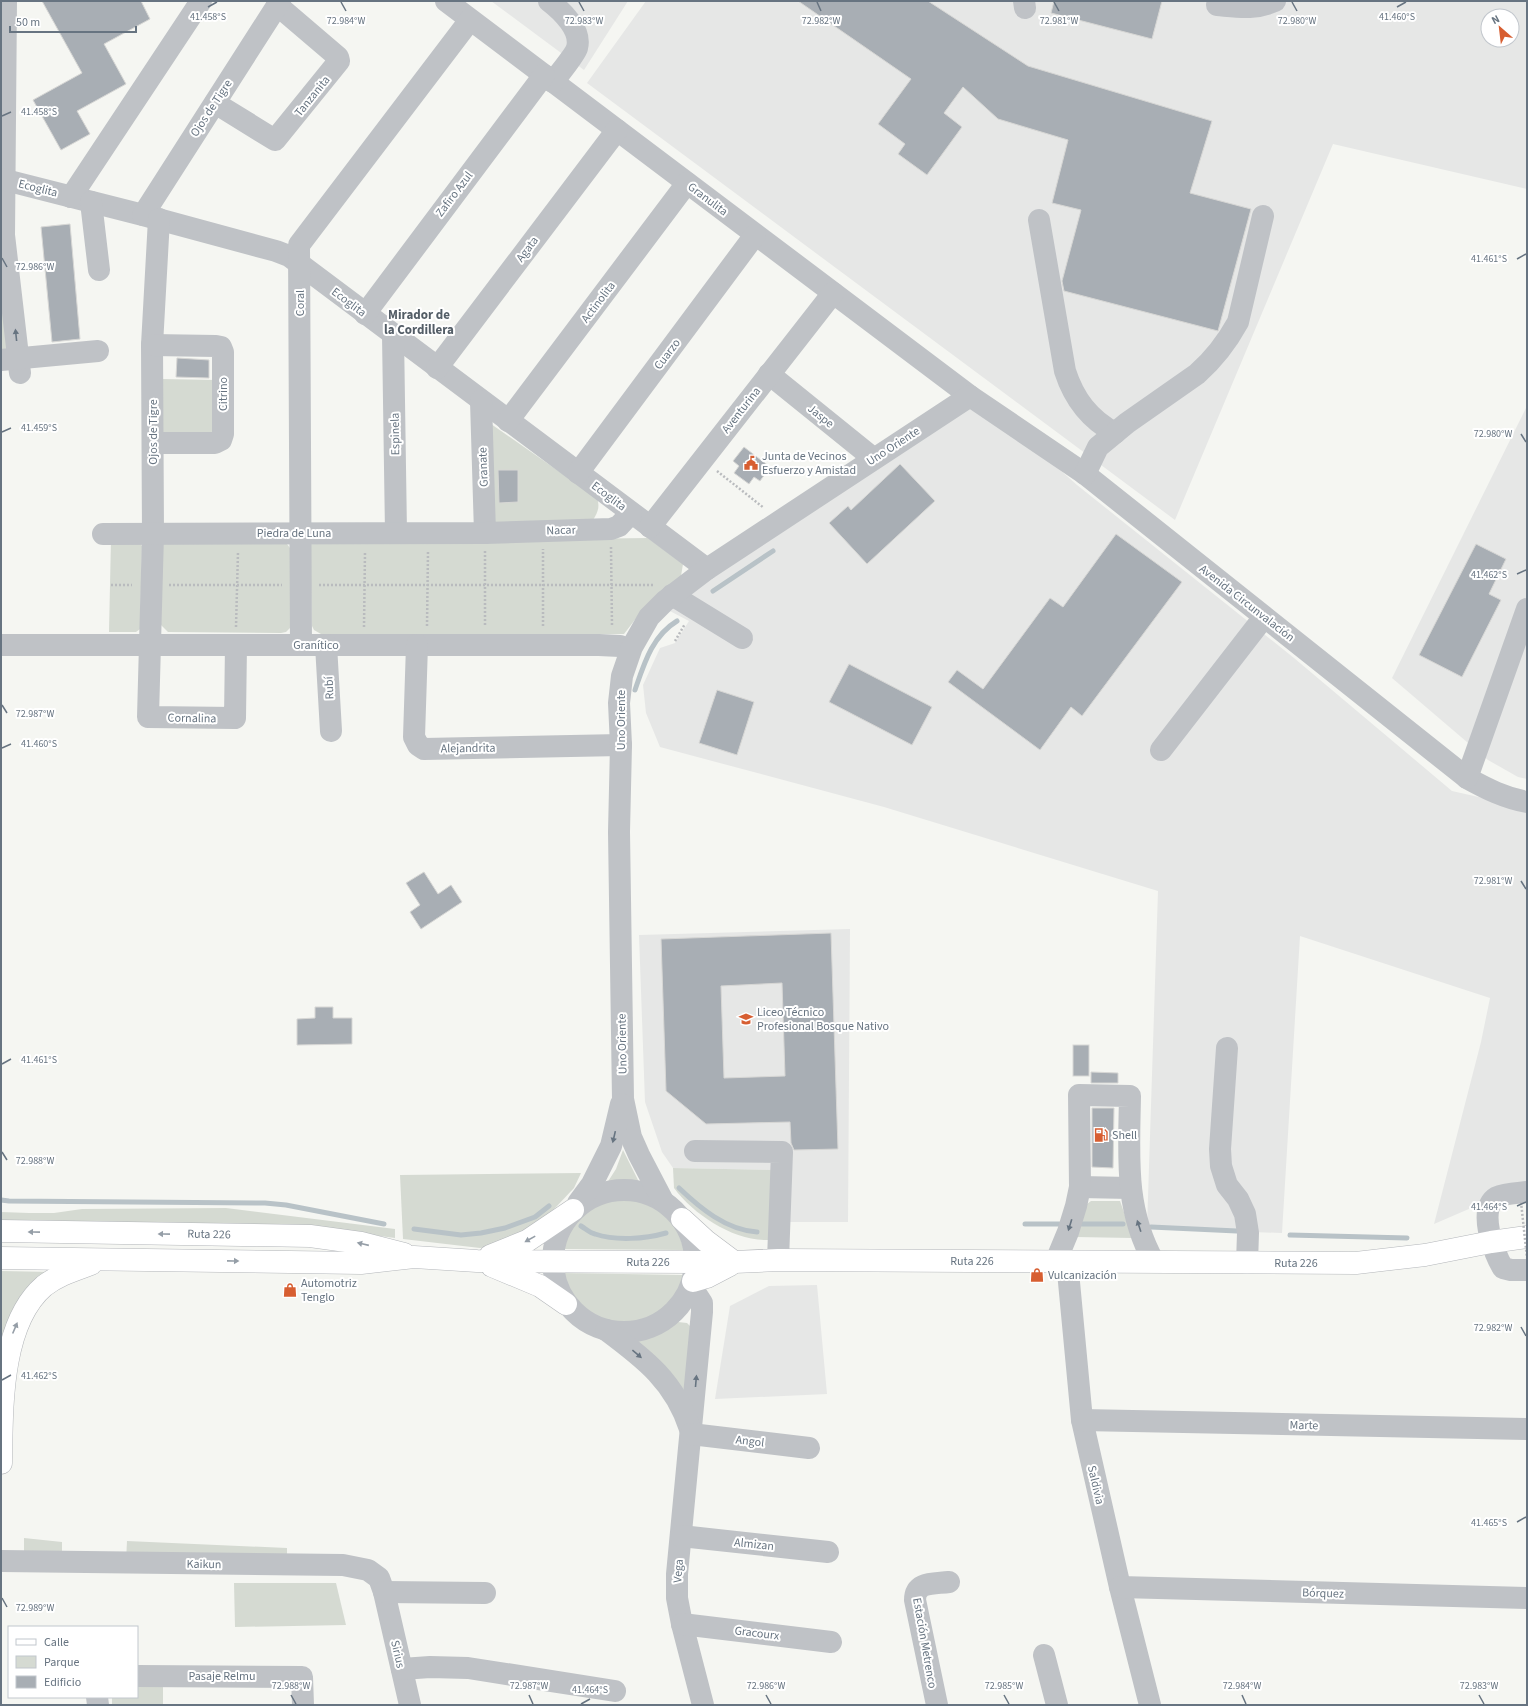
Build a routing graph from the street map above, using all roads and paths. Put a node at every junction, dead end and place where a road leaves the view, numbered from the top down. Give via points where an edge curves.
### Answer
1 (6, 1) edge
2 (201, 1) edge
3 (446, 1) edge
4 (549, 1) edge
5 (1275, 1) edge
6 (278, 3) edge
7 (1217, 4) dead end
8 (470, 20) junction
9 (548, 78) junction
10 (215, 103) junction
11 (617, 130) junction
12 (3, 179) edge
13 (687, 183) junction
14 (81, 199) junction
15 (1263, 216) dead end
16 (151, 217) junction
17 (1039, 220) dead end
18 (755, 235) junction
19 (299, 264) junction
20 (99, 270) dead end
21 (833, 293) junction
22 (365, 314) junction
23 (393, 335) junction
24 (152, 345) junction
25 (98, 351) dead end
26 (13, 364) edge
27 (437, 368) junction
28 (769, 374) junction
29 (970, 396) junction
30 (481, 401) junction
31 (508, 421) junction
32 (1115, 433) junction
33 (153, 443) junction
34 (873, 458) junction
35 (702, 459) junction
36 (578, 473) junction
37 (1085, 474) junction
38 (764, 508) dead end
39 (631, 513) junction
40 (650, 527) junction
41 (611, 529) junction
42 (544, 531) junction
43 (300, 533) junction
44 (365, 533) junction
45 (396, 533) junction
46 (428, 533) junction
47 (485, 533) junction
48 (103, 534) dead end
49 (153, 534) junction
50 (238, 534) junction
51 (707, 569) junction
52 (111, 585) dead end
53 (152, 585) junction
54 (237, 585) junction
55 (300, 585) junction
56 (364, 585) junction
57 (427, 585) junction
58 (485, 585) junction
59 (543, 585) junction
60 (611, 585) junction
61 (653, 585) dead end
62 (672, 595) junction
63 (1527, 610) edge
64 (1264, 617) junction
65 (612, 629) dead end
66 (742, 638) dead end
67 (150, 645) junction
68 (236, 645) junction
69 (300, 645) junction
70 (326, 645) junction
71 (363, 645) junction
72 (421, 645) junction
73 (485, 645) junction
74 (543, 645) junction
75 (1, 646) edge
76 (630, 650) junction
77 (331, 731) dead end
78 (621, 745) junction
79 (1161, 750) dead end
80 (1467, 778) junction
81 (1527, 802) edge
82 (1227, 1048) dead end
83 (623, 1099) junction
84 (695, 1151) dead end
85 (1080, 1188) junction
86 (1130, 1188) junction
87 (1524, 1197) edge
88 (663, 1201) junction
89 (573, 1210) junction
90 (682, 1219) junction
91 (1, 1231) edge
92 (1527, 1237) edge
93 (1491, 1242) junction
94 (414, 1257) junction
95 (1, 1258) edge
96 (1527, 1258) edge
97 (104, 1259) junction
98 (778, 1260) junction
99 (477, 1261) junction
100 (552, 1261) junction
101 (1061, 1261) junction
102 (734, 1262) junction
103 (1154, 1262) junction
104 (1247, 1263) junction
105 (1527, 1270) edge
106 (693, 1277) junction
107 (566, 1304) junction
108 (606, 1330) junction
109 (1082, 1420) junction
110 (1527, 1429) edge
111 (692, 1434) junction
112 (809, 1448) dead end
113 (1, 1463) edge
114 (681, 1536) junction
115 (828, 1552) dead end
116 (1, 1561) edge
117 (949, 1582) dead end
118 (1120, 1587) junction
119 (485, 1593) dead end
120 (385, 1597) junction
121 (1527, 1598) edge
122 (682, 1624) junction
123 (831, 1642) dead end
124 (1044, 1655) dead end
125 (402, 1669) junction
126 (138, 1676) edge
127 (615, 1691) dead end
128 (303, 1705) edge
129 (410, 1705) edge
130 (703, 1705) edge
131 (937, 1705) edge
132 (1057, 1705) edge
133 (1150, 1705) edge

1 - 12 street
2 - 14 street
3 - 8 street, Granulita
4 - 9 street, Zafiro Azul via 576,33 577,48
5 - 7 street via 1262,6 1242,8
6 - 10 street, Ojos de Tigre
6 - 10 street, Tanzanita via 338,57 339,61 276,140
8 - 9 street, Granulita
8 - 19 street, Coral via 300,242
9 - 11 street, Granulita
9 - 22 street, Zafiro Azul
10 - 16 street, Ojos de Tigre
11 - 13 street, Granulita
11 - 27 street, Agata
12 - 14 street, Ecoglita
26 -> 12 street
13 - 18 street, Granulita
13 - 31 street, Actinolita
14 - 16 street, Ecoglita
14 - 20 street
15 - 32 street via 1238,322 1230,337 1197,374
16 - 19 street, Ecoglita via 276,251 289,256
16 - 24 street, Ojos de Tigre
17 - 32 street via 1065,371 1070,386 1084,410
18 - 21 street, Granulita
18 - 36 street, Cuarzo
19 - 22 street, Ecoglita
19 - 43 street, Coral
21 - 28 street, Aventurina
21 - 29 street, Granulita
22 - 23 street, Ecoglita
23 - 27 street, Ecoglita
23 - 45 street, Espinela
24 - 33 street, Ojos de Tigre
24 - 33 street, Citrino via 216,346 222,347 223,352 221,440 215,443
25 - 26 street
27 - 30 street, Ecoglita
28 - 34 street, Jaspe
28 - 35 street, Aventurina
29 - 34 street, Uno Oriente
29 - 37 street, Avenida Circunvalación
30 - 31 street, Ecoglita
30 - 47 street, Granate
31 - 36 street, Ecoglita
32 - 37 street via 1098,447
33 - 49 street, Ojos de Tigre
34 - 51 street, Uno Oriente
35 - 38 path
35 - 40 street, Aventurina
36 - 39 street, Ecoglita
37 - 64 street, Avenida Circunvalación
39 - 40 street, Ecoglita
39 - 41 street via 619,526
40 - 51 street, Ecoglita
41 - 42 street, Nacar
41 - 60 path
42 - 47 street, Nacar
42 - 59 path
43 - 44 street, Piedra de Luna
43 - 50 street, Piedra de Luna
43 - 55 street, Coral
44 - 45 street, Piedra de Luna
44 - 56 path
45 - 46 street, Piedra de Luna
46 - 47 street, Piedra de Luna
46 - 57 path
47 - 58 path
48 - 49 street, Piedra de Luna
49 - 50 street, Piedra de Luna
49 - 53 street, Ojos de Tigre
50 - 54 path
51 - 62 street, Uno Oriente
52 - 53 path
53 - 54 path
53 - 67 street, Ojos de Tigre
54 - 55 path
54 - 68 path
55 - 56 path
55 - 69 street, Coral
56 - 57 path
56 - 71 path
57 - 58 path
57 - 72 path
58 - 59 path
58 - 73 path
59 - 60 path
59 - 74 path
60 - 61 path
60 - 65 path
62 - 66 street
62 - 76 street, Uno Oriente via 649,617
63 - 80 street
64 - 79 street
64 - 80 street, Avenida Circunvalación
67 - 68 street, Granítico
67 - 68 street, Cornalina via 148,717 236,718
67 - 75 street, Granítico
68 - 69 street, Granítico
69 - 70 street, Granítico
70 - 71 street, Granítico
70 - 77 street, Rubí
71 - 72 street, Granítico
72 - 73 street, Granítico
72 - 78 street, Alejandrita via 414,737 418,745 424,749
73 - 74 street, Granítico
74 - 76 street, Granítico via 611,645
76 - 78 street, Uno Oriente via 620,692
78 - 83 street, Uno Oriente via 619,865
80 - 81 street, Avenida Circunvalación via 1511,799
82 - 104 street via 1221,1166 1227,1185 1245,1214 1248,1233
83 - 88 street, Uno Oriente via 631,1136
83 -> 89 street, Uno Oriente via 605,1160
84 - 98 street via 782,1152
85 - 86 street
85 - 86 street via 1079,1095 1130,1096
85 -> 101 street
103 -> 86 street via 1136,1217
87 - 93 street via 1509,1194 1496,1197 1489,1205
87 - 96 path, bridge
88 - 89 street via 644,1192 617,1190 596,1195
88 - 90 street
89 -> 99 main road via 527,1241
89 - 100 street, Uno Oriente via 554,1242
90 - 102 main road
90 - 106 street via 692,1240
94 -> 91 main road, Ruta 226 via 361,1243 310,1236
92 - 93 main road, Ruta 226
93 - 104 main road, Ruta 226 via 1425,1255 1356,1263
93 - 105 street via 1503,1268
97 -> 94 main road, Ruta 226 via 361,1263
94 - 99 main road, Ruta 226
95 - 97 main road, Ruta 226
113 -> 97 main road via 5,1360 18,1321 30,1299 44,1286 64,1274
98 - 101 main road, Ruta 226
98 - 102 main road, Ruta 226
99 - 100 main road, Ruta 226
99 - 107 main road via 540,1286
100 - 106 main road, Ruta 226
100 - 107 street, Uno Oriente via 556,1284
101 - 103 main road, Ruta 226
101 - 109 street, Saldivia
102 - 106 main road, Ruta 226
103 - 104 main road, Ruta 226
106 - 108 street via 681,1304 666,1319 647,1328 627,1333
111 -> 106 street, Vega via 702,1312 702,1303
107 - 108 street, Uno Oriente via 577,1316 591,1325
108 -> 111 street, Vega via 644,1360 669,1386 680,1403
109 - 110 street, Marte
109 - 118 street, Saldivia
111 - 112 street, Angol
111 - 114 street, Vega
114 - 115 street, Almizan
114 - 122 street, Vega via 677,1598
116 - 120 street, Kaikun via 343,1566 368,1570 379,1578
117 - 131 street, Estación Metrenco via 925,1584 915,1593
118 - 121 street, Bórquez
118 - 133 street, Saldivia
119 - 120 street
120 - 125 street, Sirius
122 - 123 street, Gracourx
122 - 130 street, Vega
124 - 132 street
125 - 127 street via 468,1668
125 - 129 street, Sirius
126 - 128 street, Pasaje Relmu via 302,1677

